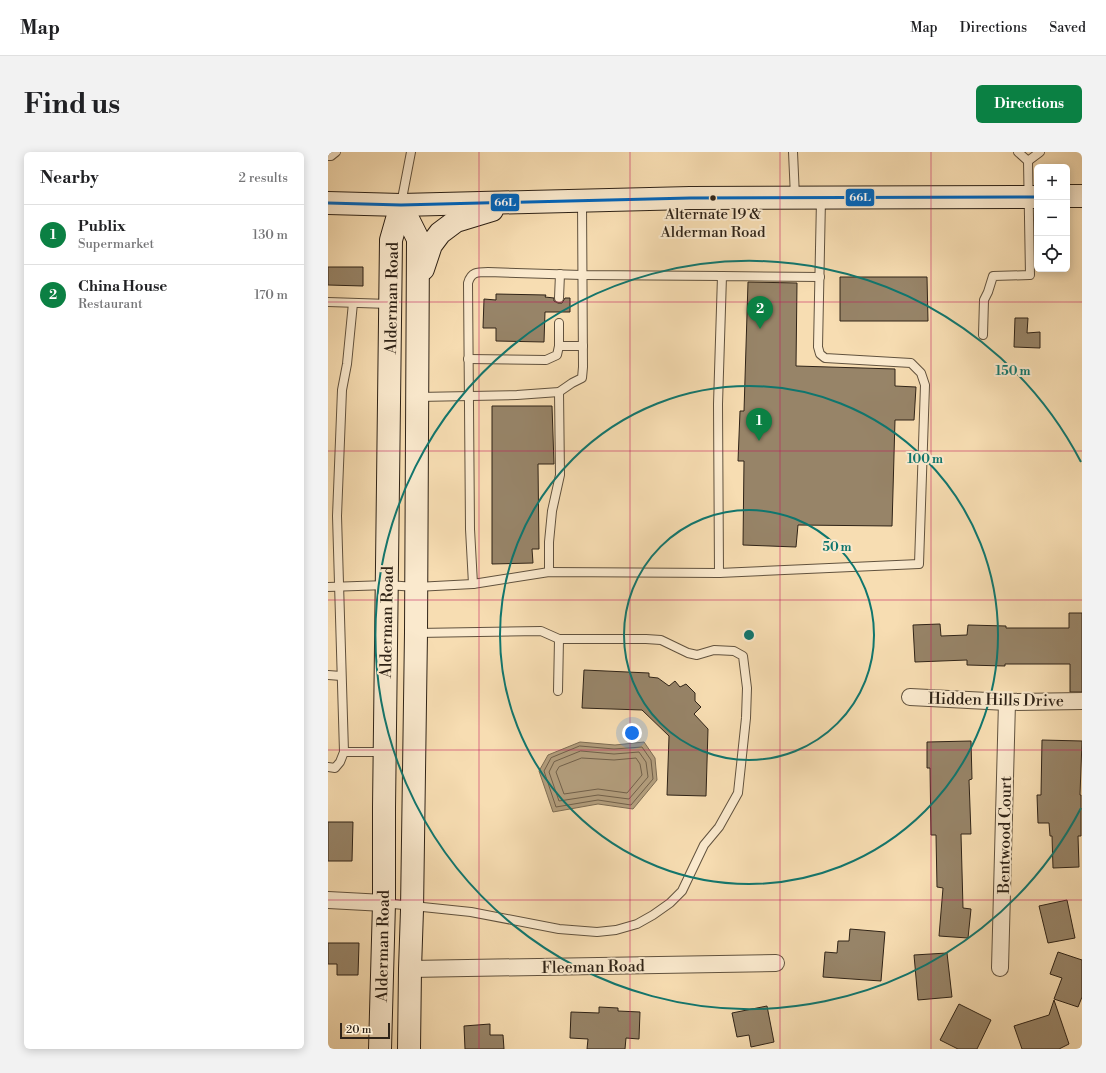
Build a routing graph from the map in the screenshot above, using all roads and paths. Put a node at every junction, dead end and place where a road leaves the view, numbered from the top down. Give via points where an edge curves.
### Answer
1 (336, 152) edge
2 (410, 152) edge
3 (793, 152) edge
4 (1018, 152) edge
5 (1040, 152) edge
6 (328, 156) edge
7 (1028, 161) junction
8 (1070, 196) edge
9 (1082, 196) edge
10 (1033, 197) edge
11 (795, 198) junction
12 (821, 198) junction
13 (582, 201) junction
14 (517, 202) junction
15 (328, 203) edge
16 (401, 205) junction
17 (560, 274) junction
18 (582, 275) junction
19 (722, 276) junction
20 (820, 277) junction
21 (418, 288) junction
22 (559, 298) dead end
23 (328, 302) edge
24 (353, 303) junction
25 (390, 304) junction
26 (560, 323) dead end
27 (983, 335) dead end
28 (559, 346) junction
29 (583, 346) junction
30 (468, 359) junction
31 (559, 392) junction
32 (468, 396) junction
33 (417, 397) junction
34 (328, 501) edge
35 (337, 501) junction
36 (549, 572) junction
37 (718, 573) junction
38 (473, 584) junction
39 (387, 585) junction
40 (338, 586) junction
41 (328, 587) edge
42 (416, 587) junction
43 (416, 633) junction
44 (559, 639) junction
45 (328, 675) edge
46 (341, 676) junction
47 (558, 691) dead end
48 (910, 698) dead end
49 (1082, 701) edge
50 (1007, 702) junction
51 (344, 752) junction
52 (384, 752) junction
53 (328, 768) edge
54 (328, 900) edge
55 (384, 903) junction
56 (412, 905) junction
57 (776, 963) dead end
58 (1000, 968) dead end
59 (410, 970) junction
60 (380, 1049) edge
61 (409, 1049) edge

1 - 6 lane
2 - 16 lane
3 - 11 lane
4 - 7 lane
5 - 7 lane
7 - 10 lane
8 - 9 main road
10 - 12 main road
10 - 27 lane via 1030,275 993,276 984,300
11 - 12 main road
11 - 13 main road
12 - 20 lane
13 - 14 main road
13 - 18 lane
14 - 16 main road
14 - 21 main road via 456,221 440,233 431,245
15 - 16 main road
16 - 21 main road, Alderman Road via 418,239
16 - 25 main road, Alderman Road via 391,240
17 - 18 lane
17 - 22 lane
17 - 30 lane via 473,274 468,283
18 - 19 lane
18 - 29 lane
19 - 20 lane
19 - 37 lane via 718,404
20 - 37 lane via 820,354 825,358 911,363 921,373 925,385 919,564
21 - 33 main road, Alderman Road
23 - 24 lane
24 - 25 lane
24 - 35 lane via 342,390
25 - 39 main road, Alderman Road
26 - 28 lane
28 - 29 lane
28 - 30 lane via 557,355 546,360
29 - 31 lane via 582,378
30 - 32 lane
31 - 32 lane
31 - 36 lane via 560,475 552,511
32 - 33 lane
32 - 38 lane
33 - 42 main road, Alderman Road
34 - 35 lane
35 - 40 lane
36 - 37 lane
36 - 38 lane
38 - 42 lane
39 - 40 lane
39 - 42 lane
39 - 52 main road, Alderman Road
40 - 41 lane
40 - 46 lane
42 - 43 main road, Alderman Road
43 - 44 lane via 541,631
43 - 56 main road, Alderman Road
44 - 47 lane
44 - 56 lane via 661,640 688,653 734,651 743,656 747,688 746,718 738,792 719,827 704,845 682,891 653,915 637,924 616,930 597,932 559,929 471,912
45 - 46 lane
46 - 51 lane
48 - 50 street, Hidden Hills Drive
49 - 50 street, Hidden Hills Drive
50 - 58 street, Bentwood Court
51 - 52 lane
51 - 53 lane via 335,768
52 - 55 main road, Alderman Road
54 - 55 street
55 - 56 lane
55 - 60 main road, Alderman Road
56 - 59 main road, Alderman Road
57 - 59 street, Fleeman Road
59 - 61 main road, Alderman Road

